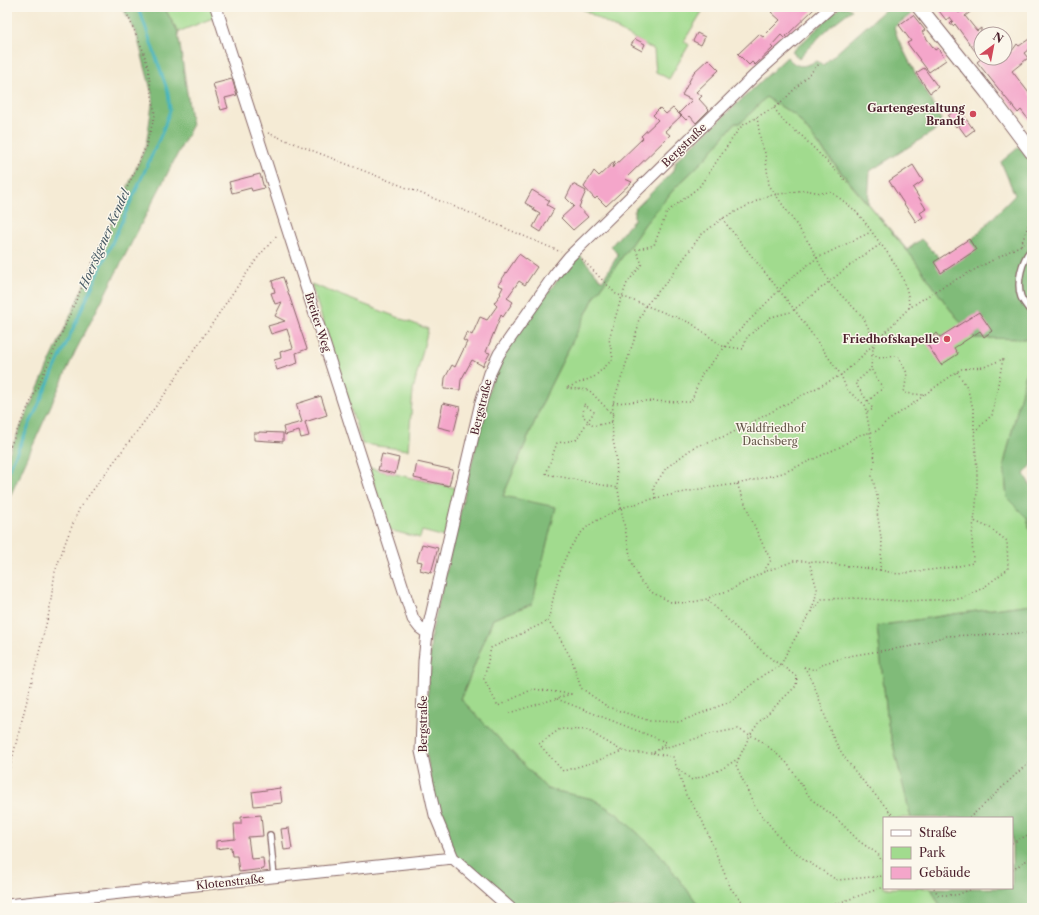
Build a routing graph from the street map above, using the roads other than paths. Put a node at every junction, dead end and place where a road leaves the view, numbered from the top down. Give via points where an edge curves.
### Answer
1 (216, 7) edge
2 (831, 7) edge
3 (919, 7) edge
4 (1032, 152) edge
5 (1032, 248) edge
6 (1032, 313) edge
7 (427, 633) junction
8 (270, 835) dead end
9 (453, 858) junction
10 (274, 877) junction
11 (7, 905) edge
12 (510, 908) edge

1 - 7 street, Breiter Weg via 413,619
2 - 7 street, Bergstraße via 757,73 569,257 499,354 481,402
3 - 4 street
5 - 6 lane via 1021,269 1019,289
7 - 9 street, Bergstraße via 421,751 435,815
8 - 10 lane
9 - 10 street, Klotenstraße
9 - 12 street, Bergstraße
10 - 11 street, Klotenstraße

